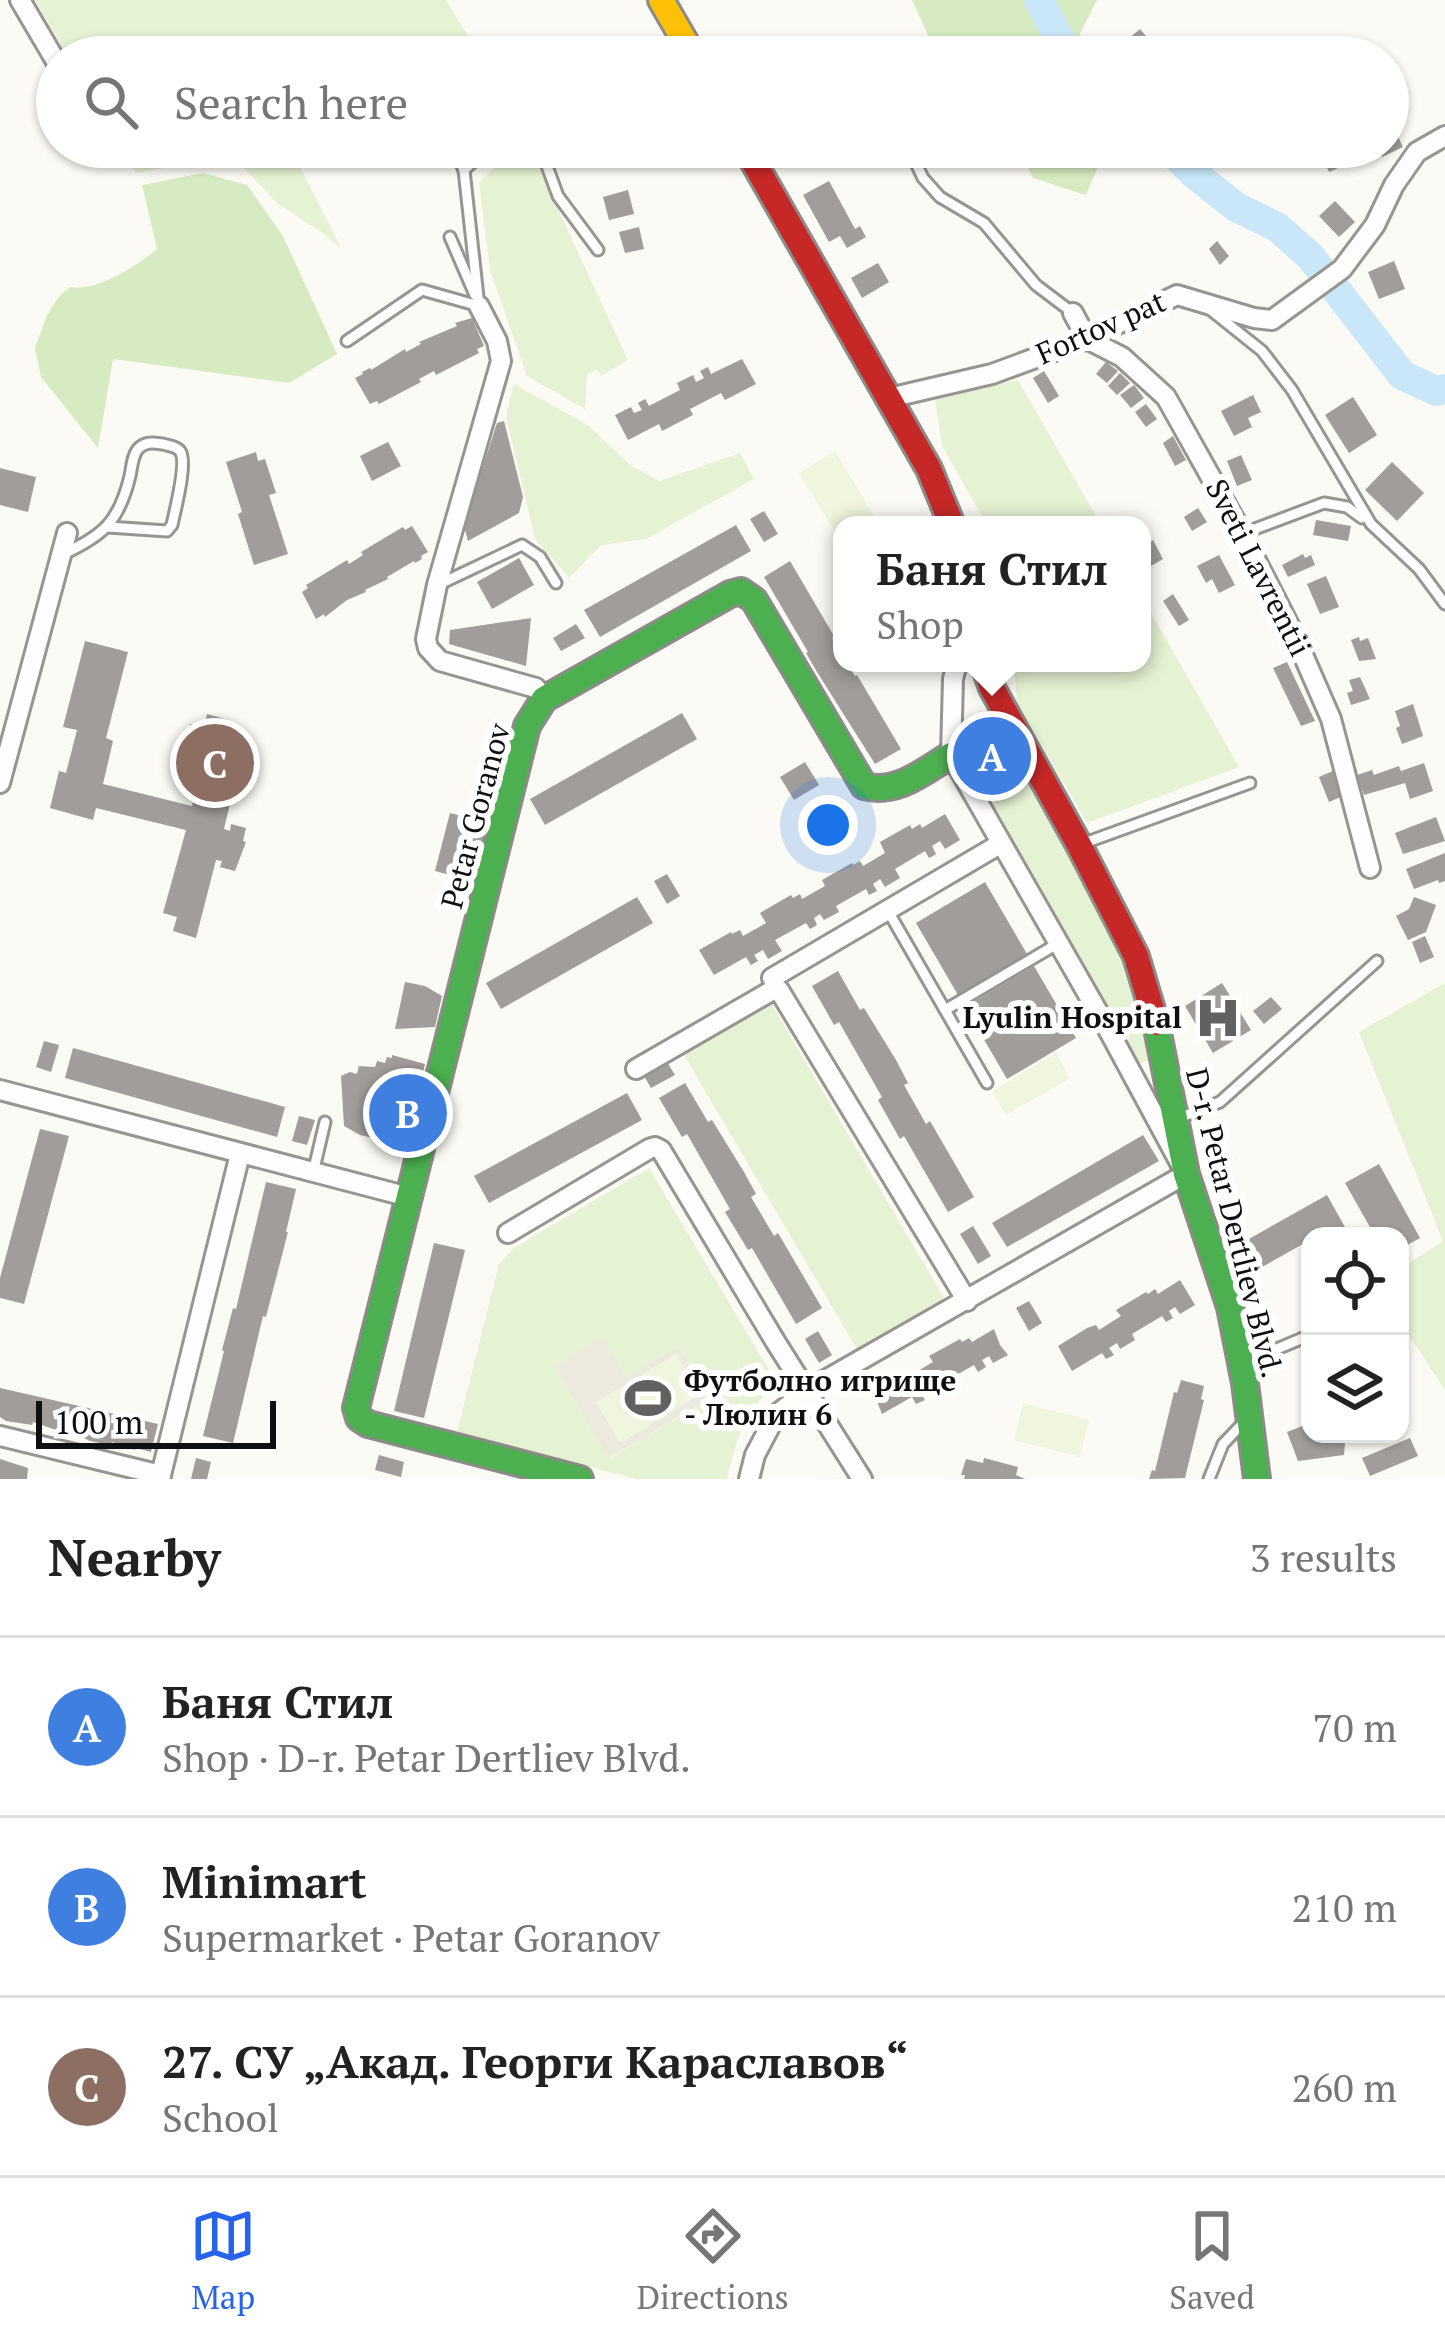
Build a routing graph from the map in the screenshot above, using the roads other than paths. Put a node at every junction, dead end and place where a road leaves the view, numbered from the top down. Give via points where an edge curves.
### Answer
1 (20, 0) edge
2 (661, 0) edge
3 (41, 36) edge
4 (682, 36) edge
5 (1445, 136) edge
6 (1409, 163) edge
7 (466, 168) edge
8 (548, 168) edge
9 (758, 168) edge
10 (918, 168) edge
11 (1406, 168) edge
12 (464, 170) joint
13 (450, 237) dead end
14 (598, 250) dead end
15 (1199, 299) junction
16 (479, 306) junction
17 (1073, 314) joint
18 (1087, 338) junction
19 (347, 340) dead end
20 (889, 398) junction
21 (948, 516) edge
22 (1371, 524) junction
23 (109, 526) junction
24 (67, 533) dead end
25 (1242, 533) junction
26 (61, 555) junction
27 (556, 583) dead end
28 (437, 585) junction
29 (1445, 604) edge
30 (955, 672) edge
31 (986, 672) edge
32 (544, 699) junction
33 (951, 755) junction
34 (0, 783) edge
35 (1250, 784) dead end
36 (1000, 844) junction
37 (1079, 845) junction
38 (1370, 868) dead end
39 (888, 910) junction
40 (1057, 944) junction
41 (1377, 961) dead end
42 (772, 978) dead end
43 (945, 1010) junction
44 (636, 1069) dead end
45 (988, 1083) dead end
46 (0, 1090) edge
47 (1174, 1120) junction
48 (326, 1122) dead end
49 (240, 1154) junction
50 (313, 1173) junction
51 (1186, 1174) junction
52 (409, 1197) junction
53 (508, 1233) dead end
54 (967, 1301) junction
55 (1301, 1339) edge
56 (1241, 1364) junction
57 (808, 1390) junction
58 (1250, 1415) junction
59 (0, 1436) edge
60 (160, 1477) edge
61 (580, 1479) edge
62 (749, 1479) edge
63 (862, 1479) edge
64 (1209, 1479) edge
65 (1257, 1479) edge

1 - 3 street
2 - 4 street
5 - 6 street, Fortov pat
7 - 12 lane
8 - 14 lane
9 - 20 street
10 - 17 lane via 940,197 984,223 1036,285
11 - 15 street, Fortov pat via 1342,269 1272,320
12 - 16 lane
13 - 16 lane
15 - 18 street, Fortov pat via 1178,295
15 - 22 lane via 1262,350
16 - 19 lane via 422,290
16 - 28 street via 501,361
17 - 18 street, Sveti Lavrentii
18 - 20 street, Fortov pat via 992,374
18 - 25 street, Sveti Lavrentii via 1166,397
20 - 21 street
22 - 25 lane via 1348,507 1324,503
22 - 29 lane
23 - 23 lane via 140,446 175,447 183,463 167,531
23 - 26 lane
24 - 26 street
25 - 38 street, Sveti Lavrentii via 1331,719
26 - 34 street
27 - 28 lane via 522,545
28 - 32 street via 426,630 433,656 536,688
30 - 33 street
31 - 37 street, D-r. Petar Dertliev Blvd.
32 - 33 street, Petar Goranov via 741,591 754,600 864,786 883,791
32 - 52 street, Petar Goranov via 527,726
33 - 36 street
35 - 37 lane
36 - 39 street
36 - 40 street
37 - 47 street, D-r. Petar Dertliev Blvd. via 1153,1005
39 - 42 street
39 - 43 lane
40 - 43 lane
40 - 51 street
41 - 47 lane via 1220,1102
43 - 45 lane
44 - 54 street via 779,990
46 - 49 street
47 - 51 street, D-r. Petar Dertliev Blvd.
48 - 50 lane
49 - 50 street
49 - 60 street
50 - 52 street
51 - 54 street
51 - 56 street, D-r. Petar Dertliev Blvd.
52 - 61 street, Petar Goranov via 359,1418
53 - 57 street via 659,1148
54 - 57 street
55 - 56 lane
56 - 58 street, D-r. Petar Dertliev Blvd.
57 - 62 street via 776,1415
57 - 63 street
58 - 64 lane via 1222,1444
58 - 65 street, D-r. Petar Dertliev Blvd.
59 - 60 street

